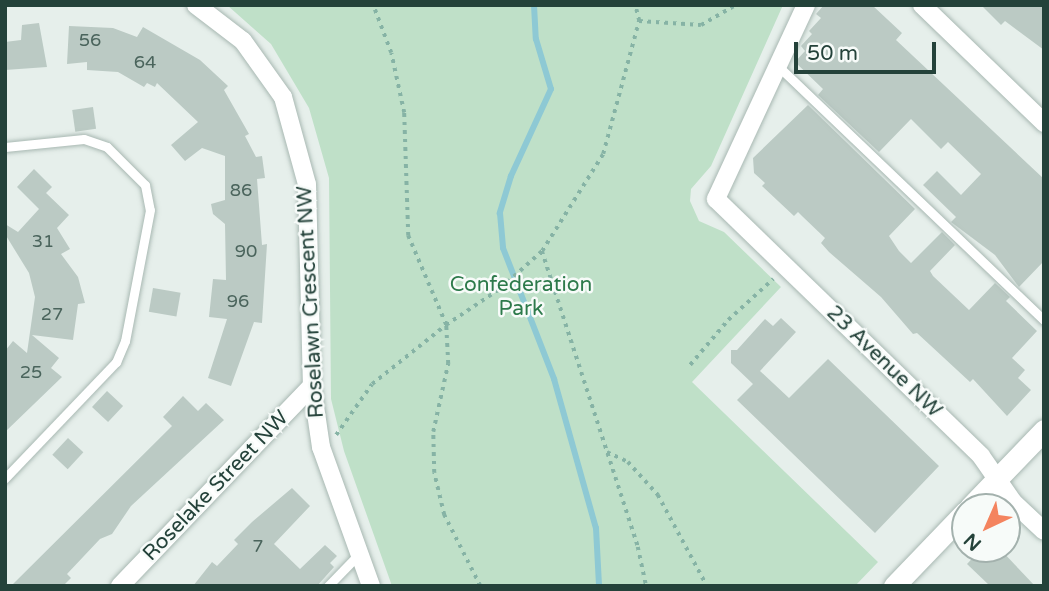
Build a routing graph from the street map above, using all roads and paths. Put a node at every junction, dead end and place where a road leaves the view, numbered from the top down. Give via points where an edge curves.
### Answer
1 (197, 5) edge
2 (373, 5) edge
3 (635, 5) edge
4 (735, 5) edge
5 (806, 5) edge
6 (922, 5) edge
7 (639, 21) junction
8 (778, 66) junction
9 (1044, 123) edge
10 (5, 147) edge
11 (542, 251) junction
12 (774, 278) dead end
13 (1044, 320) edge
14 (446, 325) junction
15 (690, 365) dead end
16 (312, 387) junction
17 (1044, 430) edge
18 (321, 447) junction
19 (607, 452) junction
20 (5, 478) edge
21 (997, 479) junction
22 (984, 493) edge
23 (951, 527) edge
24 (1044, 531) edge
25 (359, 554) junction
26 (120, 586) edge
27 (328, 586) edge
28 (371, 586) edge
29 (480, 586) edge
30 (646, 586) edge
31 (707, 586) edge
32 (894, 586) edge

1 - 16 street, Roselawn Crescent NW via 243,41 284,97 307,184
2 - 14 path via 391,53 404,113 408,236
3 - 7 path
4 - 7 path via 701,25
5 - 8 street
6 - 9 street
7 - 11 path via 603,155
8 - 13 lane
8 - 21 street, 23 Avenue NW via 716,199 981,456
10 - 20 lane via 84,138 107,147 145,185 150,210 125,341 116,362
11 - 14 path via 501,288
11 - 19 path
12 - 15 path via 710,338
14 - 18 path via 372,384 340,431
14 - 29 path via 448,364 433,432 434,473 444,515
16 - 18 street, Roselawn Crescent NW
16 - 26 street, Roselake Street NW
17 - 21 main road
18 - 25 street, Roselawn Crescent NW
19 - 30 path
19 - 31 path via 628,462 658,495
21 - 22 main road
21 - 24 street, 23 Avenue NW
23 - 32 main road
25 - 27 lane
25 - 28 street, Roselawn Crescent NW

